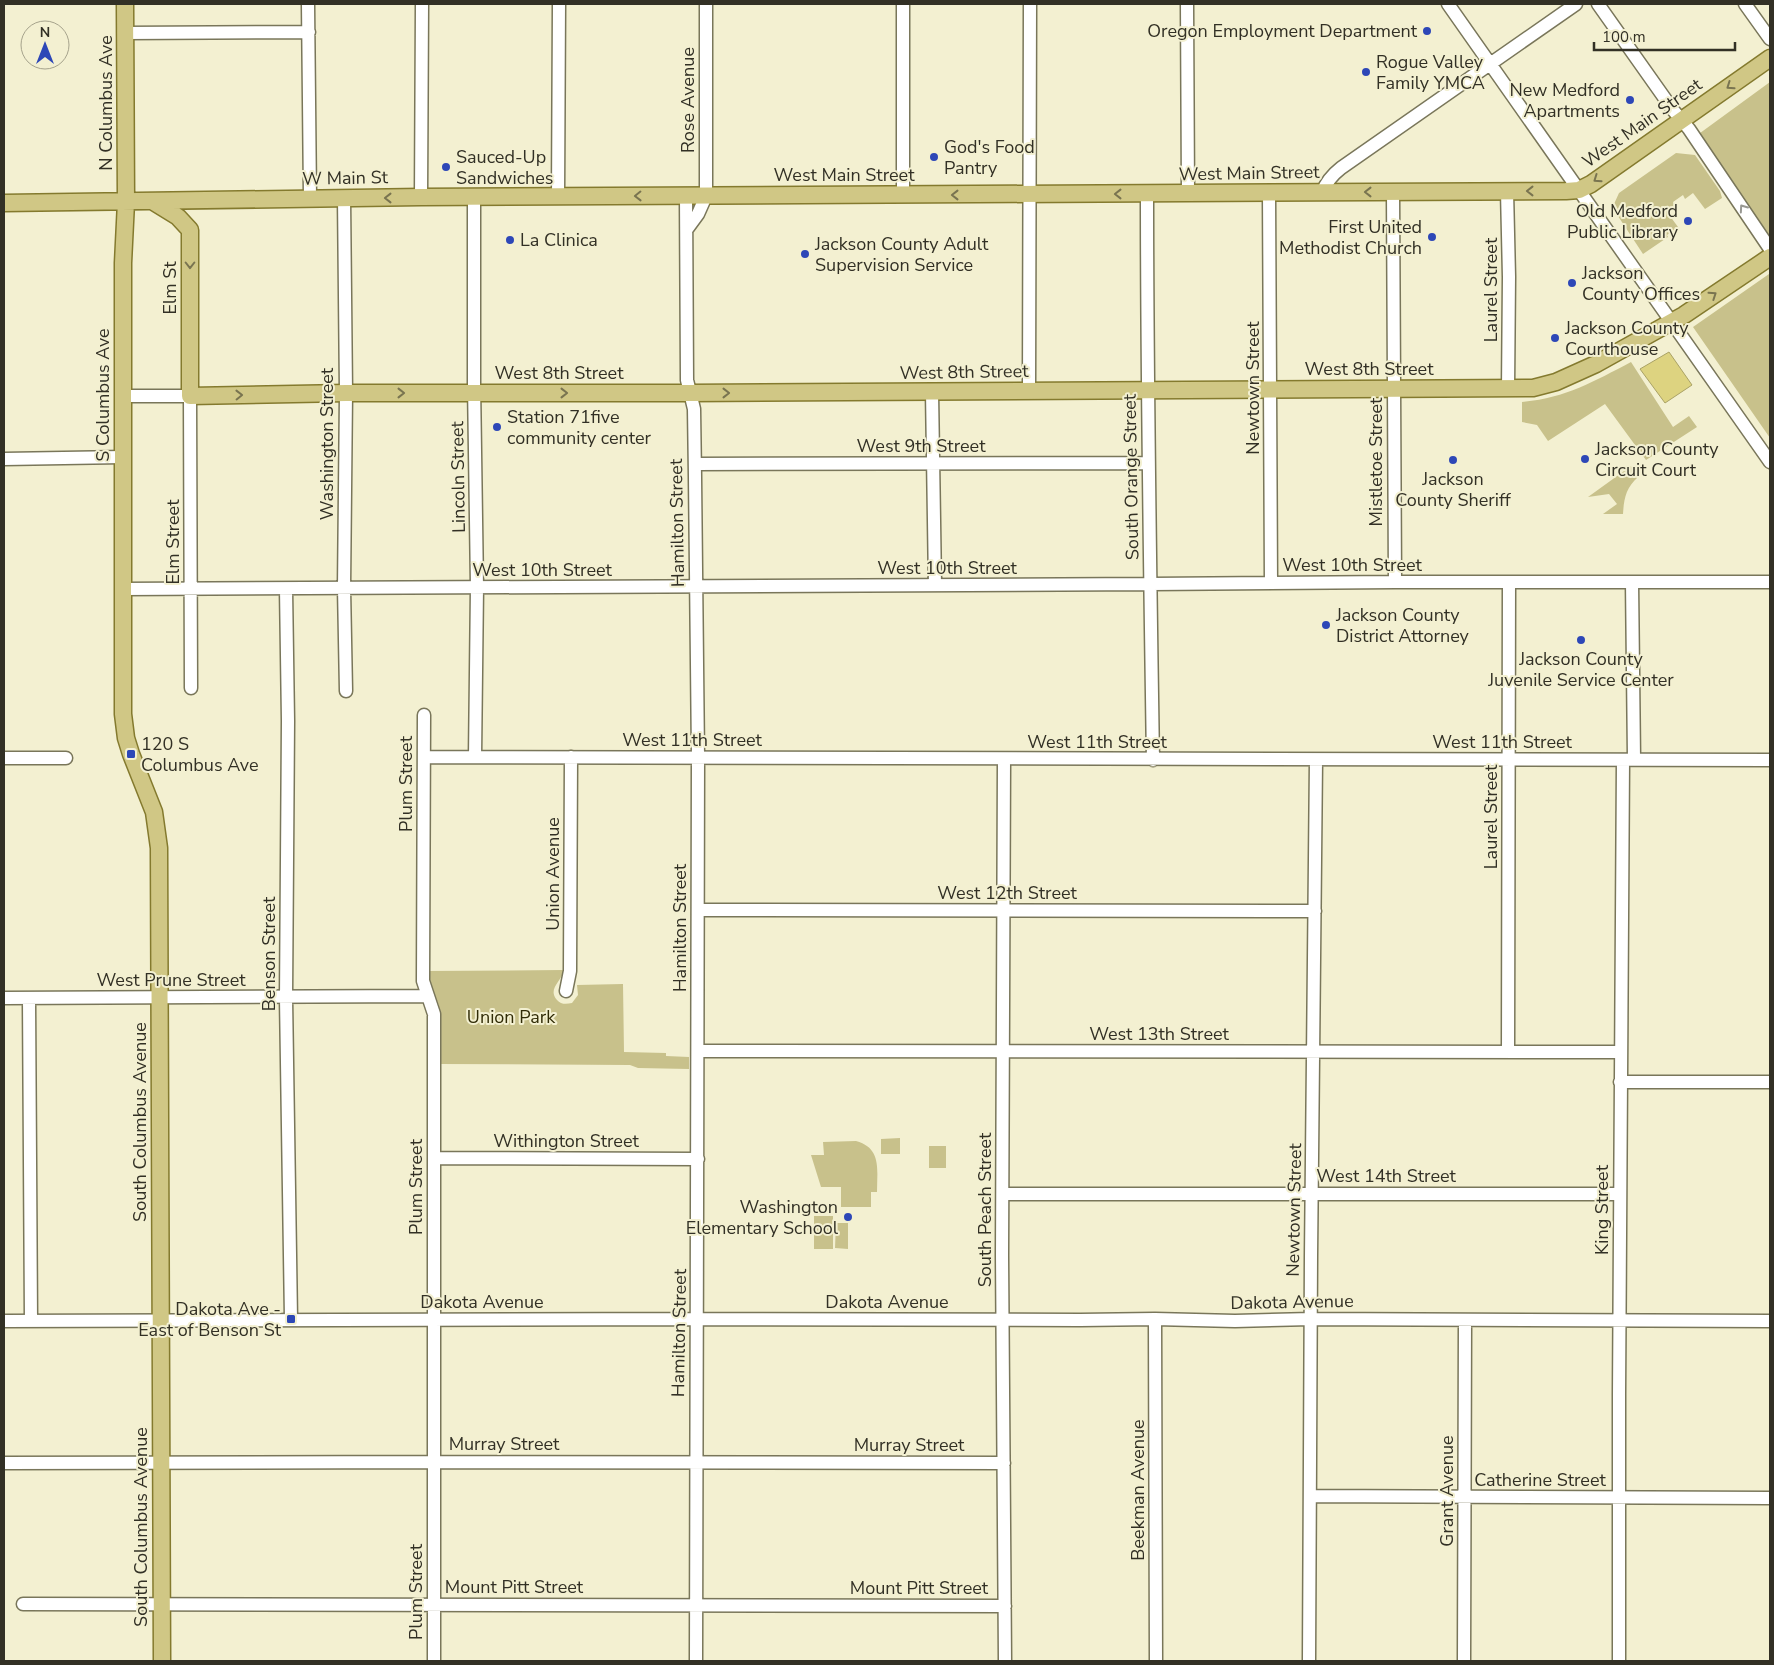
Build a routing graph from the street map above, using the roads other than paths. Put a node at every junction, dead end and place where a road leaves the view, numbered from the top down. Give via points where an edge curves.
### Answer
1 (126, 4) edge
2 (308, 4) edge
3 (422, 4) edge
4 (559, 4) edge
5 (706, 4) edge
6 (903, 4) edge
7 (1030, 4) edge
8 (1186, 4) edge
9 (1448, 4) edge
10 (1576, 4) edge
11 (1598, 4) edge
12 (1745, 4) edge
13 (308, 32) junction
14 (125, 33) junction
15 (1770, 39) edge
16 (1770, 58) edge
17 (1490, 64) junction
18 (1681, 120) junction
19 (1579, 190) junction
20 (1393, 192) junction
21 (1507, 192) junction
22 (1269, 193) junction
23 (1322, 193) junction
24 (1030, 194) junction
25 (1147, 194) junction
26 (1188, 194) junction
27 (903, 195) junction
28 (686, 196) junction
29 (706, 196) junction
30 (421, 197) junction
31 (474, 197) junction
32 (558, 197) junction
33 (310, 198) junction
34 (344, 198) junction
35 (206, 200) junction
36 (152, 201) junction
37 (126, 202) junction
38 (4, 203) edge
39 (686, 229) junction
40 (190, 230) junction
41 (1770, 249) edge
42 (1770, 257) edge
43 (1672, 322) junction
44 (1393, 389) junction
45 (1508, 389) junction
46 (1270, 390) junction
47 (1029, 391) junction
48 (1147, 391) junction
49 (932, 392) junction
50 (346, 393) junction
51 (474, 393) junction
52 (690, 393) junction
53 (123, 396) junction
54 (190, 396) junction
55 (123, 457) junction
56 (4, 458) edge
57 (1770, 462) edge
58 (1148, 463) junction
59 (695, 464) junction
60 (932, 464) junction
61 (1271, 582) junction
62 (1395, 582) junction
63 (1509, 582) junction
64 (1632, 582) junction
65 (1770, 582) edge
66 (1151, 584) junction
67 (935, 585) junction
68 (477, 587) junction
69 (696, 587) junction
70 (344, 588) junction
71 (123, 589) junction
72 (191, 589) junction
73 (286, 589) junction
74 (191, 688) dead end
75 (346, 691) dead end
76 (424, 715) dead end
77 (424, 757) junction
78 (475, 757) junction
79 (571, 757) junction
80 (698, 757) junction
81 (4, 758) edge
82 (66, 758) dead end
83 (1508, 759) junction
84 (1004, 760) junction
85 (1153, 760) junction
86 (1316, 760) junction
87 (1628, 760) junction
88 (1770, 760) edge
89 (698, 910) junction
90 (1003, 910) junction
91 (1315, 911) junction
92 (566, 991) dead end
93 (428, 996) junction
94 (4, 998) edge
95 (159, 998) junction
96 (286, 998) junction
97 (29, 999) junction
98 (698, 1051) junction
99 (1003, 1051) junction
100 (1313, 1052) junction
101 (1508, 1052) junction
102 (1620, 1052) junction
103 (1620, 1082) junction
104 (1770, 1082) edge
105 (434, 1158) junction
106 (698, 1159) junction
107 (1311, 1193) junction
108 (1003, 1194) junction
109 (1620, 1194) junction
110 (698, 1319) junction
111 (1155, 1319) junction
112 (1311, 1319) junction
113 (161, 1320) junction
114 (291, 1320) junction
115 (434, 1320) junction
116 (1003, 1320) junction
117 (1465, 1320) junction
118 (1620, 1320) junction
119 (4, 1321) edge
120 (31, 1321) junction
121 (1770, 1321) edge
122 (161, 1462) junction
123 (434, 1462) junction
124 (4, 1463) edge
125 (696, 1463) junction
126 (1004, 1463) junction
127 (1310, 1496) junction
128 (1464, 1497) junction
129 (1619, 1498) junction
130 (1770, 1498) edge
131 (23, 1604) dead end
132 (162, 1604) junction
133 (434, 1604) junction
134 (696, 1604) junction
135 (1005, 1606) junction
136 (162, 1661) edge
137 (434, 1661) edge
138 (696, 1661) edge
139 (1005, 1661) edge
140 (1156, 1661) edge
141 (1310, 1661) edge
142 (1464, 1661) edge
143 (1619, 1661) edge

1 - 14 main road, N Columbus Ave
2 - 13 street
3 - 30 street
4 - 32 street
5 - 29 street, Rose Avenue
6 - 27 street
7 - 24 street
8 - 26 street
9 - 17 street
10 - 17 street
11 - 18 street
12 - 15 street
13 - 14 street
13 - 33 street
14 - 37 main road, N Columbus Ave
16 -> 18 main road, West Main Street
17 - 19 street
17 - 23 street via 1341,168 1324,186
18 -> 19 main road, West Main Street
41 -> 18 street
19 -> 21 main road, West Main Street
19 - 43 street
20 - 21 main road, West Main Street
20 -> 23 main road, West Main Street
20 - 44 street, Mistletoe Street
21 - 45 street, Laurel Street
22 - 23 main road, West Main Street
22 - 26 main road, West Main Street
22 - 46 street, Newtown Street
25 -> 24 main road, West Main Street
24 -> 27 main road, West Main Street
24 - 47 street
25 - 26 main road, West Main Street
25 - 48 street, South Orange Street
27 - 29 main road, West Main Street
28 - 29 main road, West Main Street
28 -> 32 main road, W Main St
28 - 39 street, Hamilton Street
29 - 39 street
30 - 31 main road, W Main St
30 -> 34 main road, W Main St
31 - 32 main road, W Main St
31 - 51 street, Lincoln Street
33 - 34 main road, W Main St
33 - 35 main road, W Main St
34 - 50 street, Washington Street
35 - 36 main road, W Main St
35 - 40 main road, Elm St via 194,212
36 - 37 main road, W Main St
36 - 40 main road via 178,217
37 - 38 main road, W Main St
37 - 53 main road, S Columbus Ave
39 - 52 street, Hamilton Street via 687,380
40 -> 54 main road, Elm St
43 -> 42 main road, West 8th Street
43 - 45 main road, West 8th Street via 1556,382
43 - 57 street
44 - 45 main road, West 8th Street
44 - 46 main road, West 8th Street
44 - 62 street, Mistletoe Street
46 - 48 main road, West 8th Street
46 - 61 street, Newtown Street
47 - 48 main road, West 8th Street
47 - 49 main road, West 8th Street
48 - 58 street, South Orange Street
52 -> 49 main road, West 8th Street
49 - 60 street
50 -> 51 main road, West 8th Street
54 -> 50 main road, West 8th Street
50 - 70 street, Washington Street
51 -> 52 main road, West 8th Street
51 - 68 street, Lincoln Street
52 - 59 street, Hamilton Street via 694,409
53 - 54 street, West 8th Street
53 - 55 main road, S Columbus Ave
54 - 72 street, Elm Street
55 - 56 street
55 - 71 main road, S Columbus Ave
58 - 60 street, West 9th Street
58 - 66 street, South Orange Street
59 - 60 street, West 9th Street
59 - 69 street, Hamilton Street
60 - 67 street
61 - 62 street, West 10th Street
61 - 66 street, West 10th Street
62 - 63 street, West 10th Street
63 - 64 street, West 10th Street
63 - 83 street, Laurel Street
64 - 65 street, West 10th Street
64 - 87 street, King Street
66 - 67 street, West 10th Street
66 - 85 street, South Orange Street
67 - 69 street, West 10th Street
68 - 69 street, West 10th Street
68 - 70 street, West 10th Street
68 - 78 street, Lincoln Street
69 - 80 street, Hamilton Street
70 - 73 street, West 10th Street
70 - 75 street, Washington Street
71 - 72 street, West 10th Street
71 - 95 main road, South Columbus Avenue via 125,730 154,812 158,837
72 - 73 street, West 10th Street
72 - 74 street, Elm Street
73 - 96 street, Benson Street
76 - 77 street, Plum Street
77 - 78 street, West 11th Street
77 - 93 street, Plum Street via 423,981
78 - 79 street, West 11th Street
79 - 80 street, West 11th Street
79 - 92 street, Union Avenue via 570,971
80 - 84 street, West 11th Street
80 - 89 street, Hamilton Street
81 - 82 street
83 - 86 street, West 11th Street
83 - 87 street, West 11th Street
83 - 101 street, Laurel Street
84 - 85 street, West 11th Street
84 - 90 street, South Peach Street
85 - 86 street, West 11th Street
86 - 91 street, Newtown Street
87 - 88 street, West 11th Street
87 - 102 street, King Street
89 - 90 street, West 12th Street
89 - 98 street, Hamilton Street
90 - 91 street, West 12th Street
90 - 99 street, South Peach Street
91 - 100 street, Newtown Street
93 - 96 street, West Prune Street
93 - 105 street, Plum Street via 434,1014
94 - 97 street, West Prune Street
95 - 96 street, West Prune Street
95 - 97 street, West Prune Street
95 - 113 main road, South Columbus Avenue
96 - 114 street, Benson Street
97 - 120 street
98 - 99 street, West 13th Street
98 - 106 street, Hamilton Street
99 - 100 street, West 13th Street
99 - 108 street, South Peach Street
100 - 101 street, West 13th Street
100 - 107 street, Newtown Street
101 - 102 street, West 13th Street
102 - 103 street, King Street
103 - 104 street
103 - 109 street, King Street
105 - 106 street, Withington Street
105 - 115 street, Plum Street
106 - 110 street, Hamilton Street
107 - 108 street, West 14th Street
107 - 109 street, West 14th Street
107 - 112 street, Newtown Street
108 - 116 street, South Peach Street
109 - 118 street, King Street
110 - 115 street, Dakota Avenue
110 - 116 street, Dakota Avenue
110 - 125 street, Hamilton Street
111 - 112 street, Dakota Avenue
111 - 116 street, Dakota Avenue
111 - 140 street, Beekman Avenue
112 - 117 street, Dakota Avenue
112 - 127 street, Newtown Street
113 - 114 street, Dakota Avenue
113 - 120 street, Dakota Avenue
113 - 122 main road, South Columbus Avenue
114 - 115 street, Dakota Avenue
115 - 123 street, Plum Street
116 - 126 street, South Peach Street
117 - 118 street, Dakota Avenue
117 - 128 street, Grant Avenue
118 - 121 street, Dakota Avenue
118 - 129 street, King Street
119 - 120 street, Dakota Avenue
122 - 123 street, Murray Street
122 - 124 street, Murray Street
122 - 132 main road, South Columbus Avenue
123 - 125 street, Murray Street
123 - 133 street, Plum Street
125 - 126 street, Murray Street
125 - 134 street, Hamilton Street
126 - 135 street, South Peach Street
127 - 128 street, Catherine Street
127 - 141 street, Newtown Street
128 - 129 street, Catherine Street
128 - 142 street, Grant Avenue
129 - 130 street, Catherine Street
129 - 143 street, King Street
131 - 132 street, Mount Pitt Street
132 - 133 street, Mount Pitt Street
132 - 136 main road, South Columbus Avenue
133 - 134 street, Mount Pitt Street
133 - 137 street, Plum Street
134 - 135 street, Mount Pitt Street
134 - 138 street, Hamilton Street
135 - 139 street, South Peach Street

